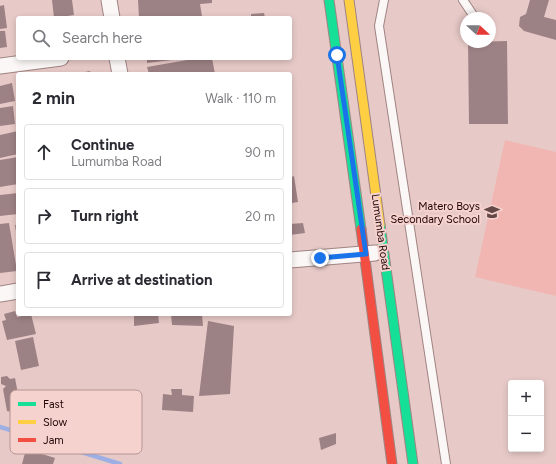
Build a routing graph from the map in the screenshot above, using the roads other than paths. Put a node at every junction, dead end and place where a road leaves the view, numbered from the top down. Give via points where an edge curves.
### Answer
1 (109, 0) edge
2 (329, 0) edge
3 (349, 0) edge
4 (384, 0) edge
5 (463, 0) edge
6 (470, 12) edge
7 (112, 16) edge
8 (46, 60) edge
9 (117, 60) edge
10 (0, 66) edge
11 (120, 72) edge
12 (384, 252) junction
13 (366, 254) junction
14 (292, 260) edge
15 (16, 291) edge
16 (0, 294) edge
17 (392, 464) edge
18 (413, 464) edge
19 (446, 464) edge

1 - 7 street
2 - 13 main road, Lumumba Road
3 - 12 main road, Lumumba Road
4 - 19 lane via 379,26
5 - 6 lane
8 - 10 street
9 - 11 street
12 - 13 street
12 - 18 main road, Lumumba Road
13 - 14 street
13 - 17 main road, Lumumba Road
15 - 16 street

